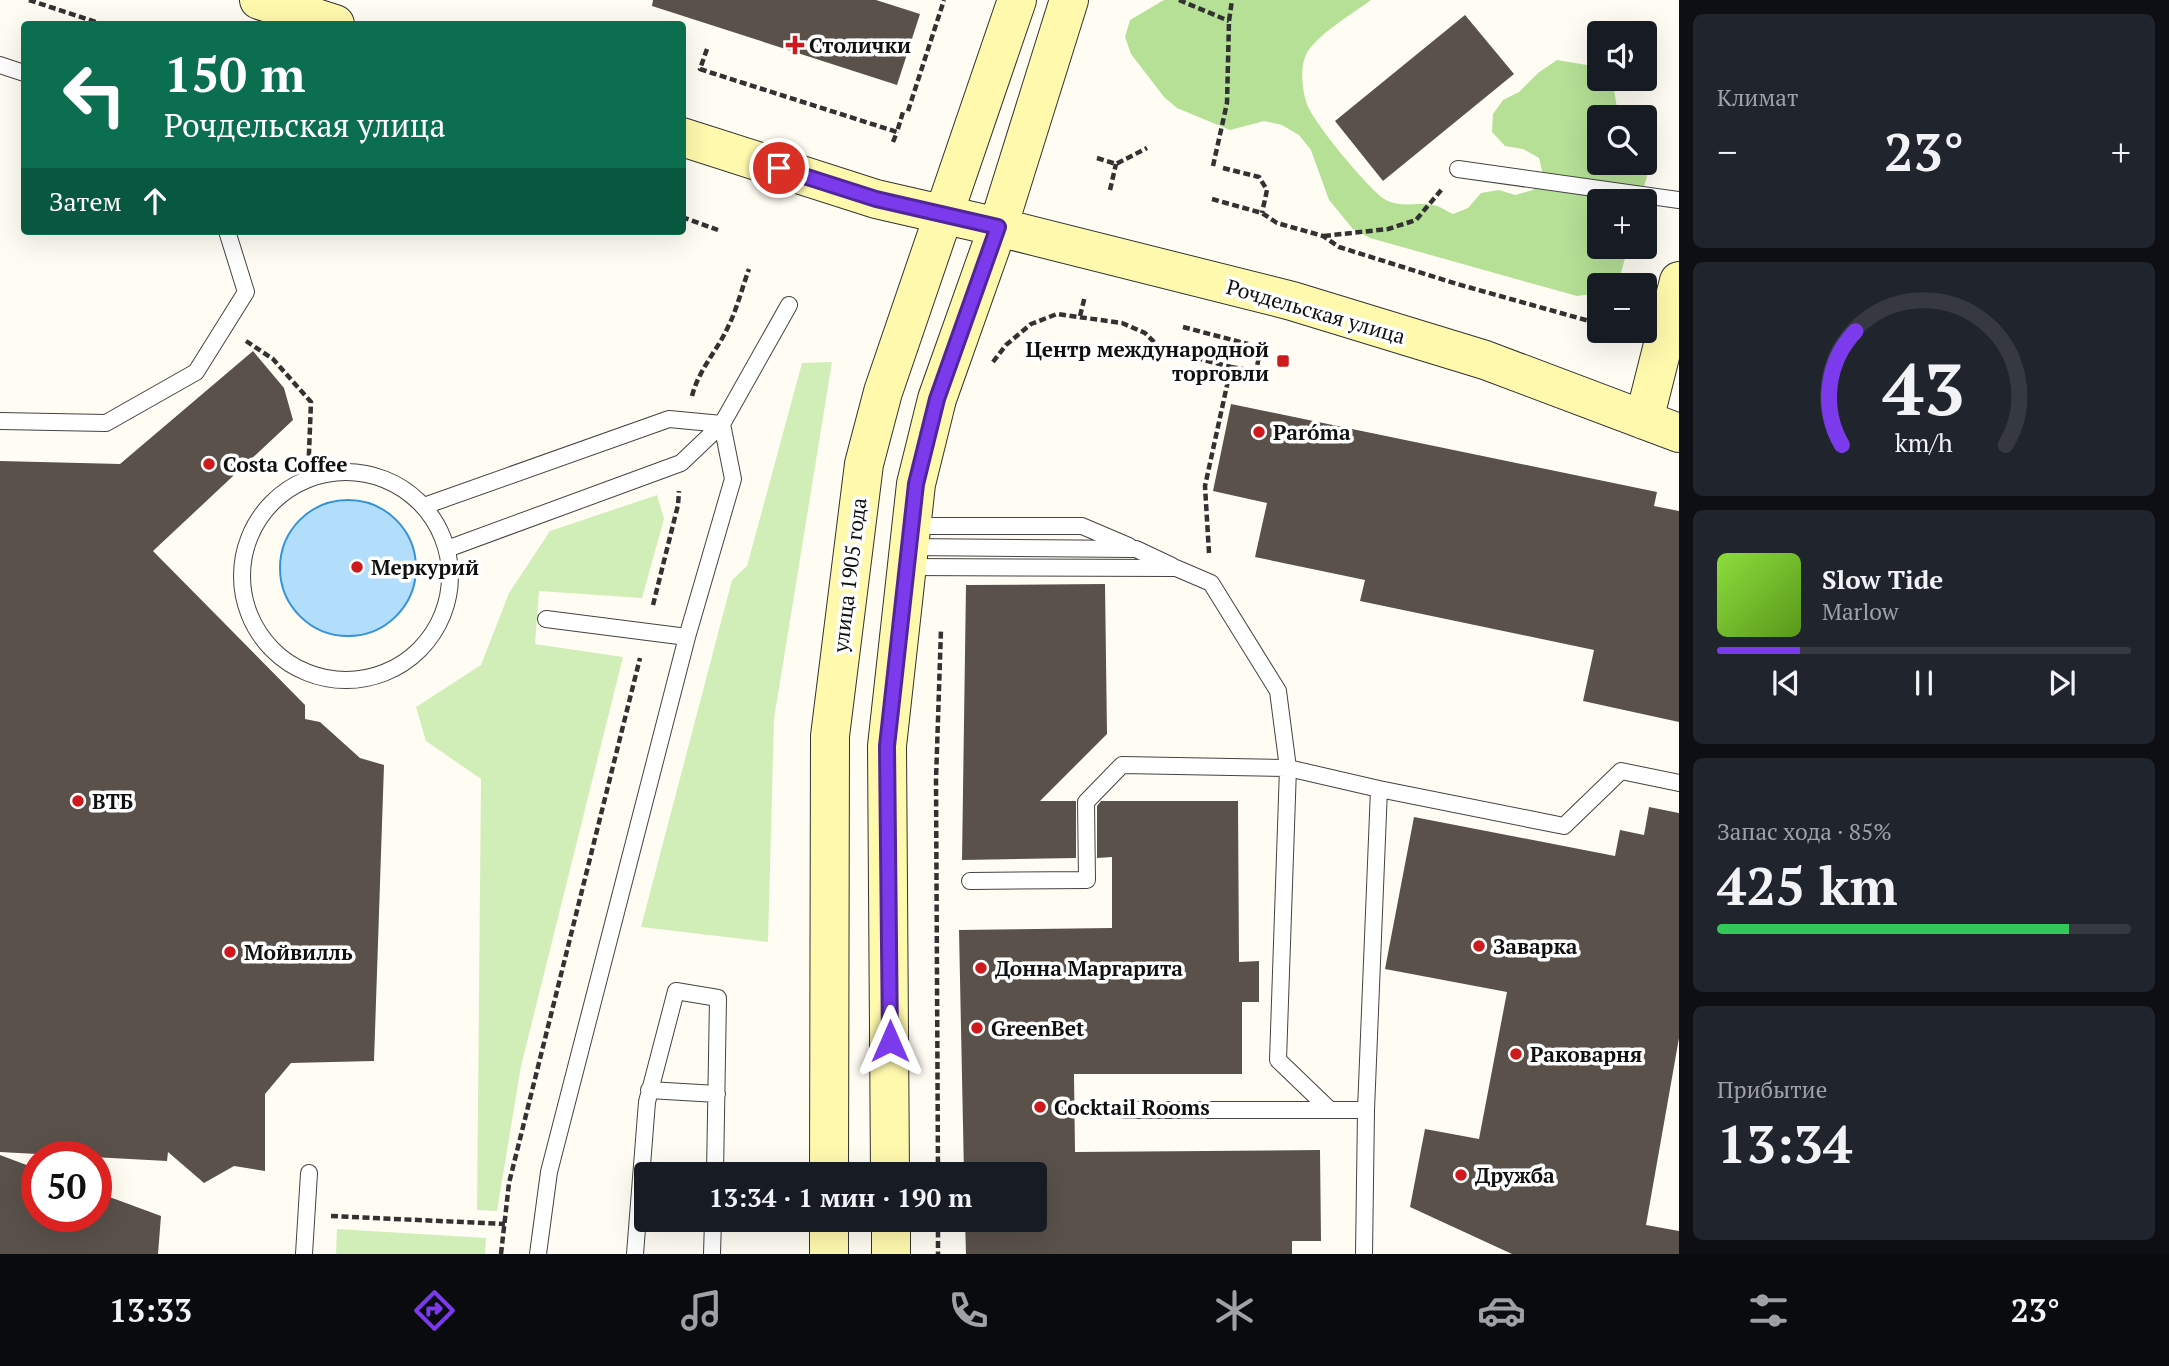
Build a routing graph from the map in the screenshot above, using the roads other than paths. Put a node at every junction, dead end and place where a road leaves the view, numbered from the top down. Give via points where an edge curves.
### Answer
1 (259, 0) edge
2 (1017, 0) edge
3 (1069, 0) edge
4 (326, 21) edge
5 (0, 65) edge
6 (21, 72) edge
7 (686, 137) edge
8 (1458, 169) road end
9 (1679, 200) edge
10 (945, 215) junction
11 (998, 227) junction
12 (228, 235) edge
13 (1679, 281) edge
14 (789, 305) dead end
15 (1644, 420) junction
16 (0, 421) edge
17 (722, 424) junction
18 (1679, 433) edge
19 (424, 506) junction
20 (909, 547) junction
21 (447, 549) junction
22 (1176, 568) junction
23 (546, 619) dead end
24 (687, 637) junction
25 (1288, 768) junction
26 (1679, 783) edge
27 (1379, 789) junction
28 (970, 881) dead end
29 (649, 1090) junction
30 (717, 1094) junction
31 (1125, 1110) dead end
32 (1330, 1110) junction
33 (1366, 1110) junction
34 (715, 1162) edge
35 (829, 1162) edge
36 (891, 1162) edge
37 (309, 1173) dead end
38 (713, 1232) edge
39 (829, 1232) edge
40 (891, 1232) edge
41 (304, 1254) edge
42 (538, 1254) edge
43 (635, 1254) edge
44 (712, 1254) edge
45 (829, 1254) edge
46 (891, 1254) edge
47 (1365, 1254) edge

1 - 4 main road
2 - 10 main road, улица 1905 года
3 - 11 main road
5 - 6 lane
7 - 10 main road, Рочдельская улица via 876,199
8 - 9 lane
10 - 11 main road, Рочдельская улица
10 - 35 main road, улица 1905 года via 883,392 864,464 847,589 830,736
11 - 15 main road, Рочдельская улица via 1292,302 1485,360
11 - 20 main road via 937,399 916,484
12 - 16 lane via 246,292 197,372 106,423
13 - 15 main road
14 - 17 lane
15 - 18 main road, Рочдельская улица
17 - 19 lane via 669,419
17 - 21 lane via 681,463
17 - 24 lane via 733,479
19 - 21 lane
19 - 21 lane via 391,481 349,471 308,478 276,497 253,527 241,563 243,600 259,635 285,661 320,677 357,680 392,670 421,649 441,620 450,585
20 - 22 lane via 1136,549
20 - 22 lane via 946,568
20 - 36 main road via 887,746
22 - 25 lane via 1211,583 1278,691
23 - 24 lane
24 - 42 lane via 549,1172
25 - 27 lane
25 - 28 lane via 1122,765 1086,802 1087,880
25 - 32 lane via 1278,1060
26 - 27 lane via 1621,771 1564,826
27 - 33 lane
29 - 30 lane
29 - 30 lane via 676,990 718,998
29 - 43 lane
30 - 34 lane
31 - 32 lane
32 - 33 lane
33 - 47 lane
37 - 41 lane
38 - 44 lane
39 - 45 main road
40 - 46 main road

